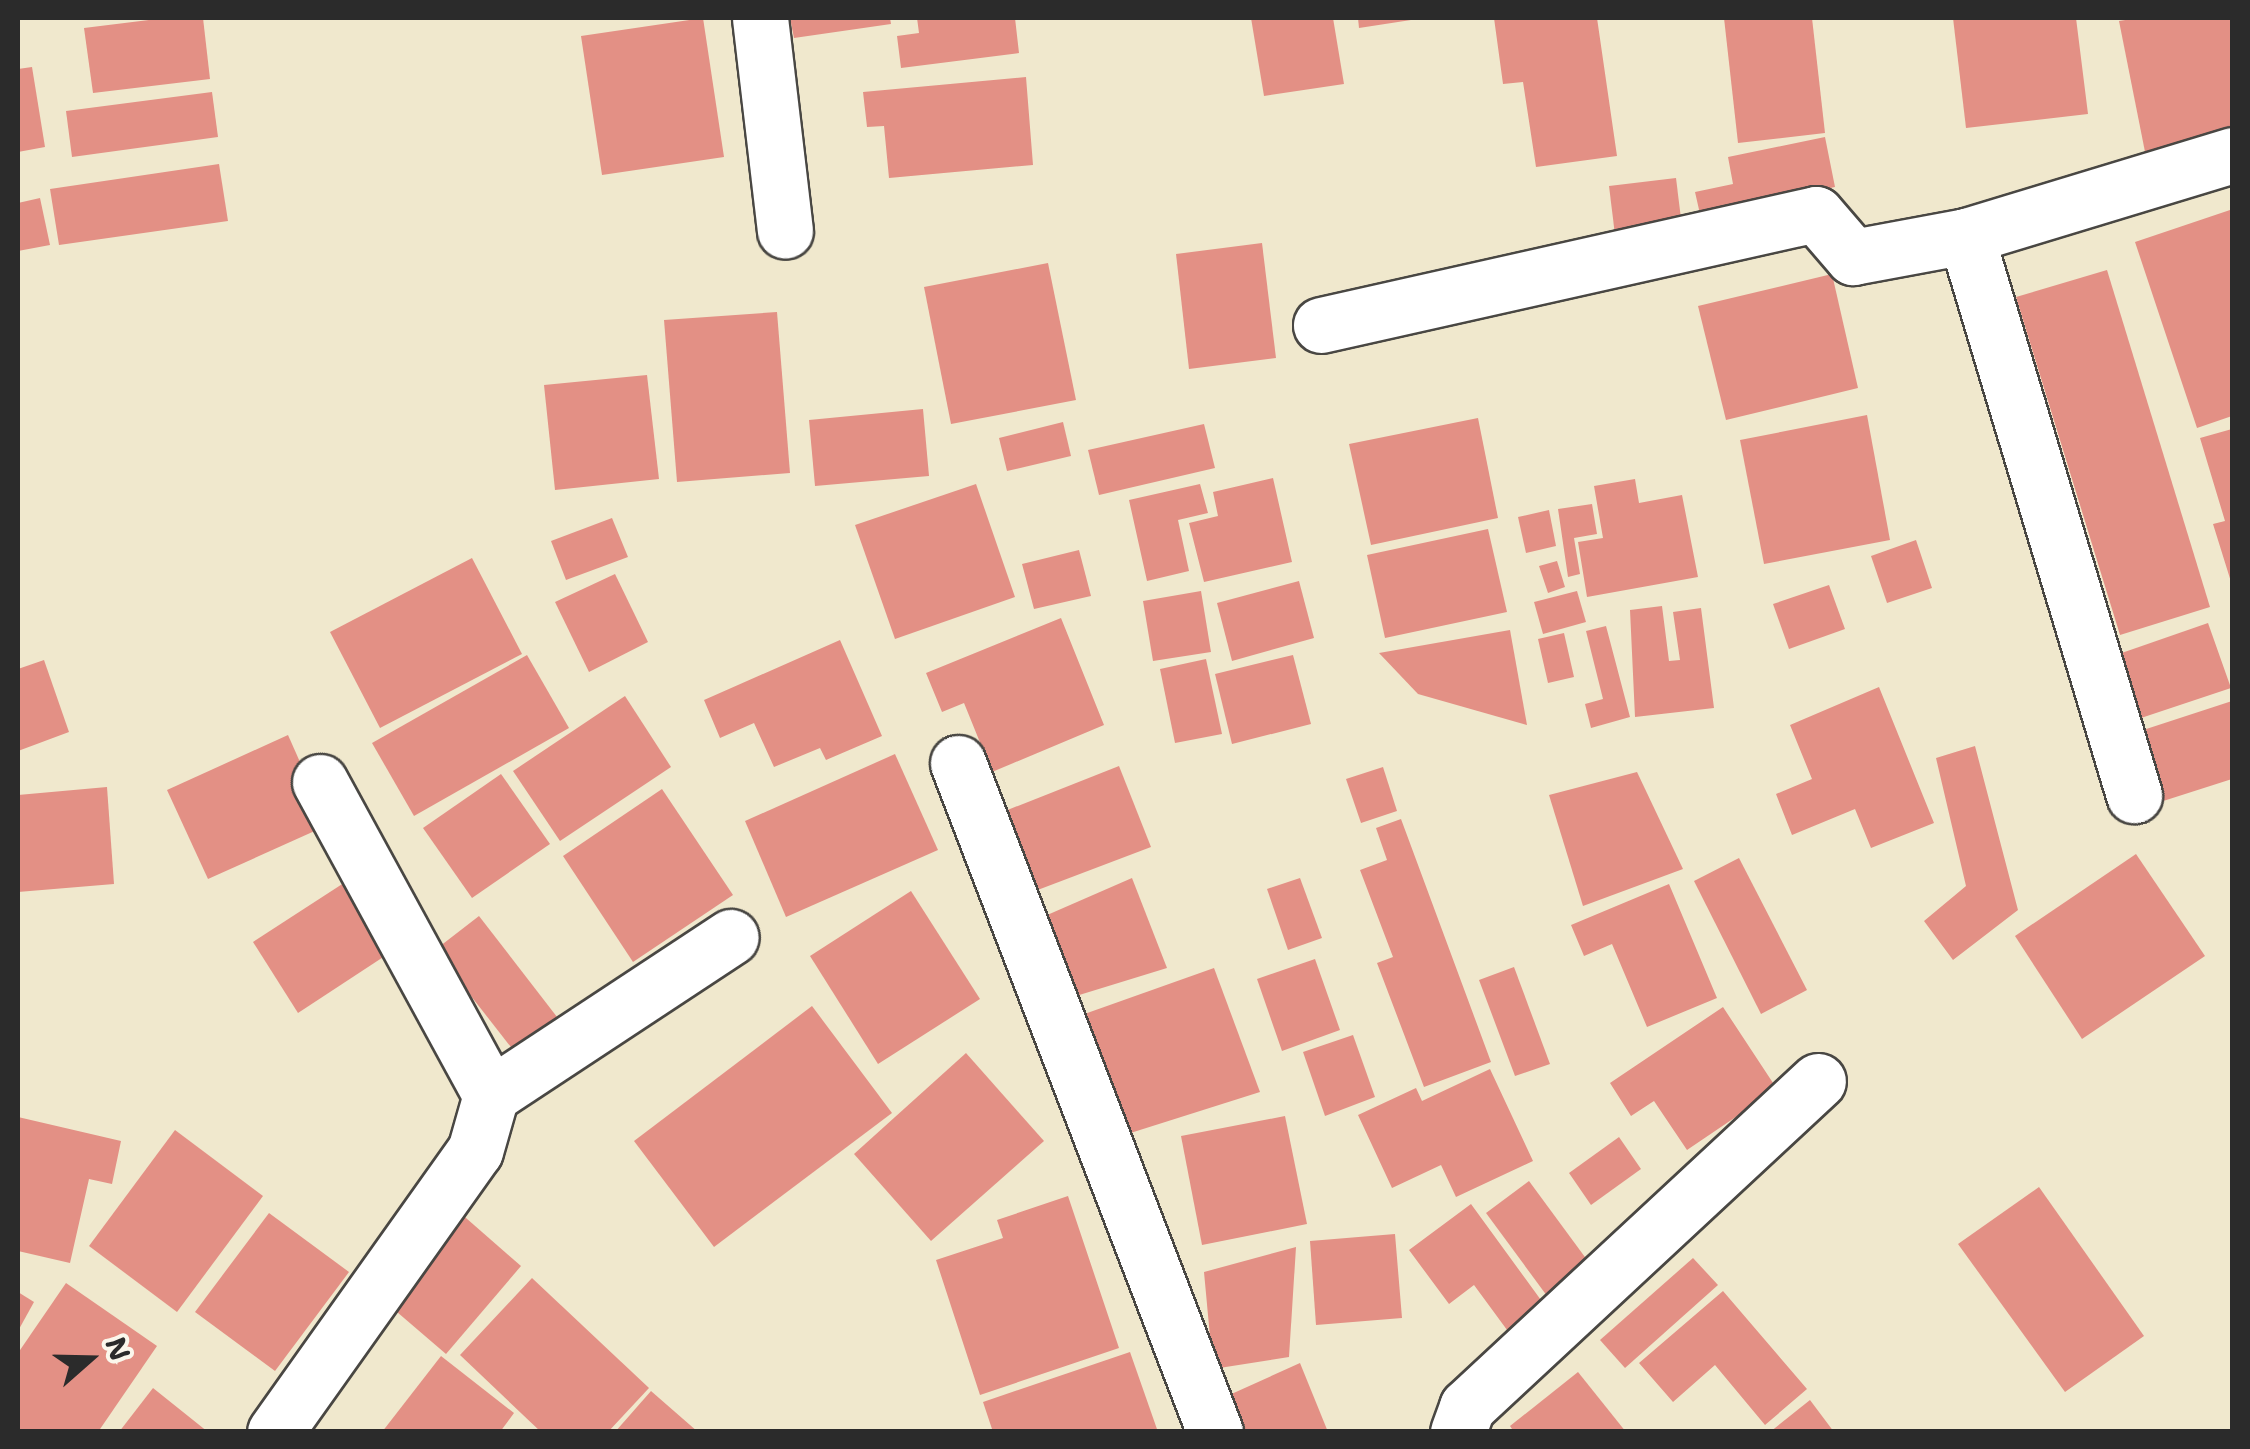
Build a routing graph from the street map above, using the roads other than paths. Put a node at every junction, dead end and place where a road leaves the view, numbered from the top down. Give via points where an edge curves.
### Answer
1 (760, 18) edge
2 (2232, 154) edge
3 (785, 231) dead end
4 (1966, 236) junction
5 (1321, 325) dead end
6 (958, 763) dead end
7 (320, 782) dead end
8 (2134, 795) dead end
9 (731, 937) dead end
10 (1818, 1081) dead end
11 (491, 1095) junction
12 (275, 1432) edge
13 (1215, 1432) edge
14 (1458, 1432) edge

1 - 3 street
2 - 4 street
4 - 5 street via 1853,257 1816,214
4 - 8 street
6 - 13 street
7 - 11 street
9 - 11 street
10 - 14 street via 1467,1408
11 - 12 street via 474,1151

